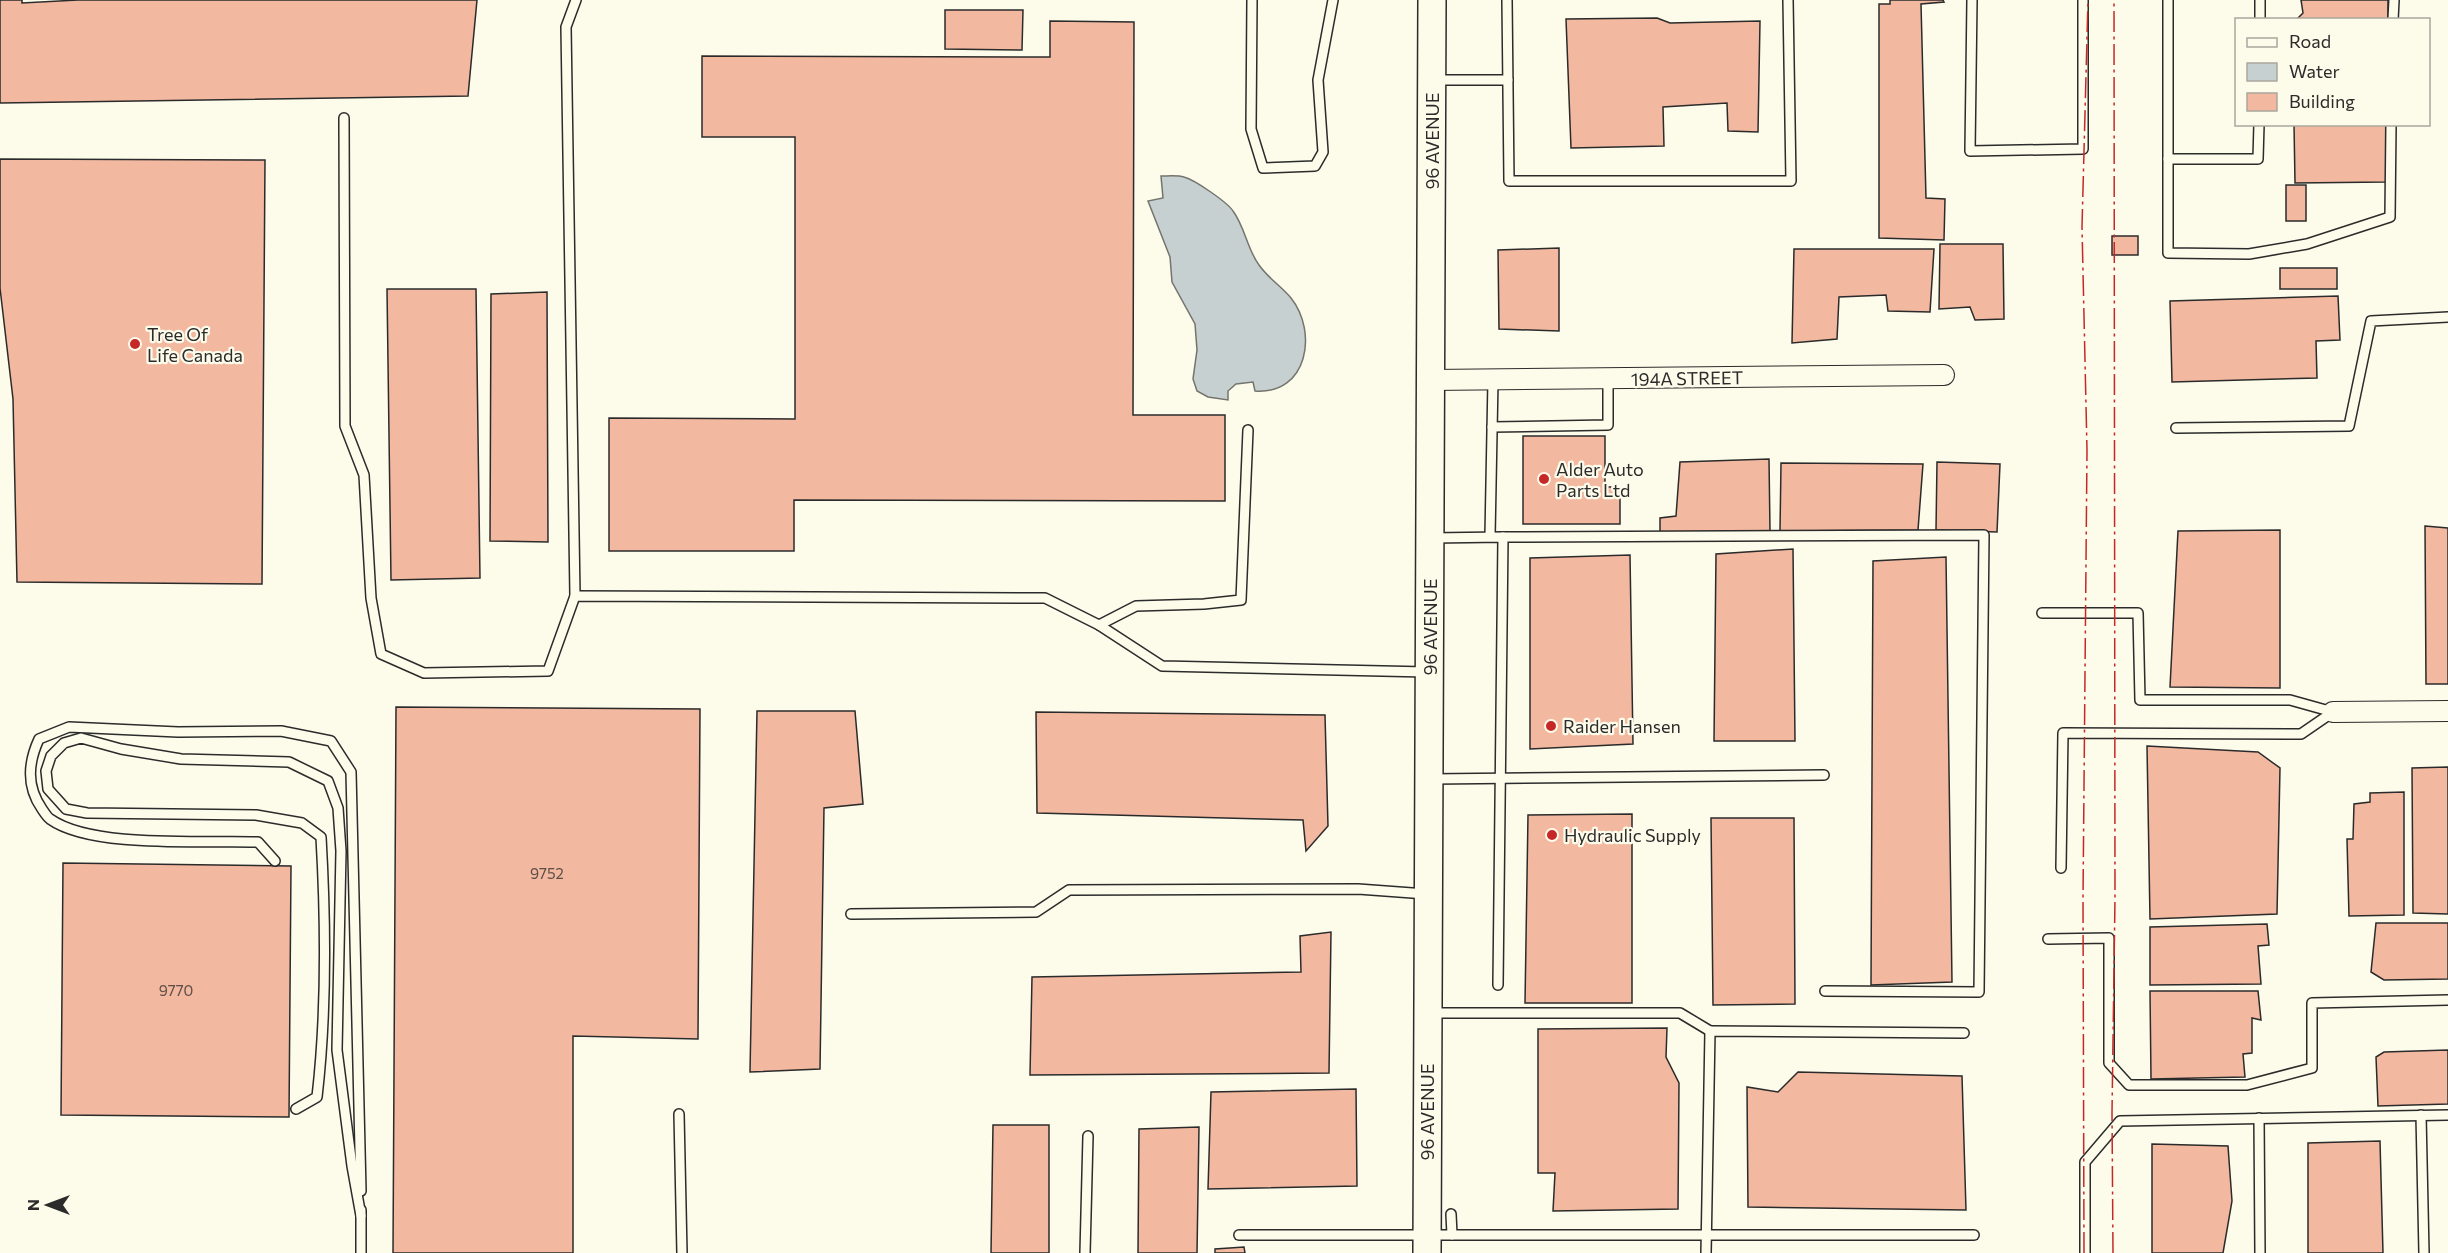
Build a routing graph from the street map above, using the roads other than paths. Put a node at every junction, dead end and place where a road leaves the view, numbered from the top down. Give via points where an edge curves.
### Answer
1 (576, 0) edge
2 (1252, 0) edge
3 (1333, 0) edge
4 (1432, 0) edge
5 (1507, 0) edge
6 (1788, 0) edge
7 (1972, 0) edge
8 (2084, 0) edge
9 (2168, 0) edge
10 (2260, 0) edge
11 (2394, 0) edge
12 (2260, 18) edge
13 (2393, 18) edge
14 (1432, 80) junction
15 (1508, 80) junction
16 (345, 118) dead end
17 (2259, 126) edge
18 (2391, 126) edge
19 (2168, 159) junction
20 (2448, 317) edge
21 (1944, 375) dead end
22 (1608, 378) junction
23 (1431, 380) junction
24 (1493, 380) junction
25 (1492, 427) junction
26 (2176, 428) dead end
27 (1248, 430) dead end
28 (1490, 536) junction
29 (1503, 537) junction
30 (1431, 538) junction
31 (575, 596) junction
32 (2042, 613) dead end
33 (1099, 626) junction
34 (1430, 672) junction
35 (2448, 711) edge
36 (2333, 712) junction
37 (1824, 775) dead end
38 (1500, 778) junction
39 (1429, 779) junction
40 (275, 861) dead end
41 (2061, 868) dead end
42 (1428, 894) junction
43 (851, 914) dead end
44 (2048, 939) dead end
45 (1498, 985) dead end
46 (1825, 990) dead end
47 (2448, 1000) edge
48 (1427, 1013) junction
49 (1710, 1031) junction
50 (1964, 1033) dead end
51 (296, 1109) dead end
52 (679, 1114) dead end
53 (2421, 1115) junction
54 (2448, 1115) edge
55 (2259, 1119) junction
56 (1088, 1136) dead end
57 (1451, 1214) dead end
58 (362, 1216) junction
59 (1239, 1235) dead end
60 (1707, 1235) junction
61 (1974, 1235) dead end
62 (1435, 1241) edge
63 (362, 1253) edge
64 (682, 1253) edge
65 (1085, 1253) edge
66 (1706, 1253) edge
67 (2085, 1253) edge
68 (2260, 1253) edge
69 (2424, 1253) edge

1 - 31 lane via 566,27
2 - 3 lane via 1251,129 1263,168 1315,166 1323,152 1318,80
4 - 14 main road, 96 AVENUE
5 - 15 lane
6 - 15 lane via 1791,181 1509,181
7 - 8 lane via 1970,151 2083,149
9 - 19 lane
10 - 12 lane
11 - 13 lane
14 - 15 lane
14 - 23 main road, 96 AVENUE
16 - 31 lane via 345,426 364,475 371,598 381,654 424,673 548,671
17 - 19 lane via 2258,159
18 - 19 lane via 2390,217 2307,244 2248,254 2168,253
20 - 26 lane via 2371,321 2349,426
21 - 22 street, 194A STREET
22 - 24 street, 194A STREET
22 - 25 lane via 1608,425
23 - 24 street, 194A STREET
23 - 30 main road, 96 AVENUE
24 - 25 lane
25 - 28 lane
27 - 33 lane via 1241,600 1136,606
28 - 29 lane
28 - 30 lane
29 - 38 lane
29 - 46 lane via 1984,535 1979,992
30 - 34 main road, 96 AVENUE
31 - 33 lane via 1045,598
32 - 36 lane via 2138,613 2140,699 2290,699
33 - 34 lane via 1162,666
34 - 39 main road, 96 AVENUE
35 - 36 street
36 - 41 lane via 2301,734 2062,733
37 - 38 lane
38 - 39 lane
38 - 45 lane
39 - 42 main road, 96 AVENUE
40 - 58 lane via 258,842 104,838 75,831 49,819 36,800 29,778 31,757 39,740 69,727 281,731 331,741 351,772
42 - 43 lane via 1358,889 1069,890 1036,912
42 - 48 main road, 96 AVENUE
44 - 47 lane via 2109,939 2109,1064 2129,1085 2247,1084 2312,1068 2312,1003
48 - 49 lane via 1680,1013
48 - 62 main road, 96 AVENUE
49 - 50 lane
49 - 60 lane
51 - 58 lane via 316,1097 321,1056 325,953 321,837 302,823 256,815 87,813 66,809 48,789 46,771 51,756 64,743 81,738 181,759 289,762 328,781 338,808 341,851 337,1050
52 - 64 lane
53 - 54 lane
53 - 55 lane
53 - 69 lane
55 - 67 lane via 2120,1121 2085,1162
55 - 68 lane
56 - 65 lane
57 - 62 lane
58 - 63 lane
59 - 62 lane
60 - 61 lane
60 - 62 lane
60 - 66 lane

